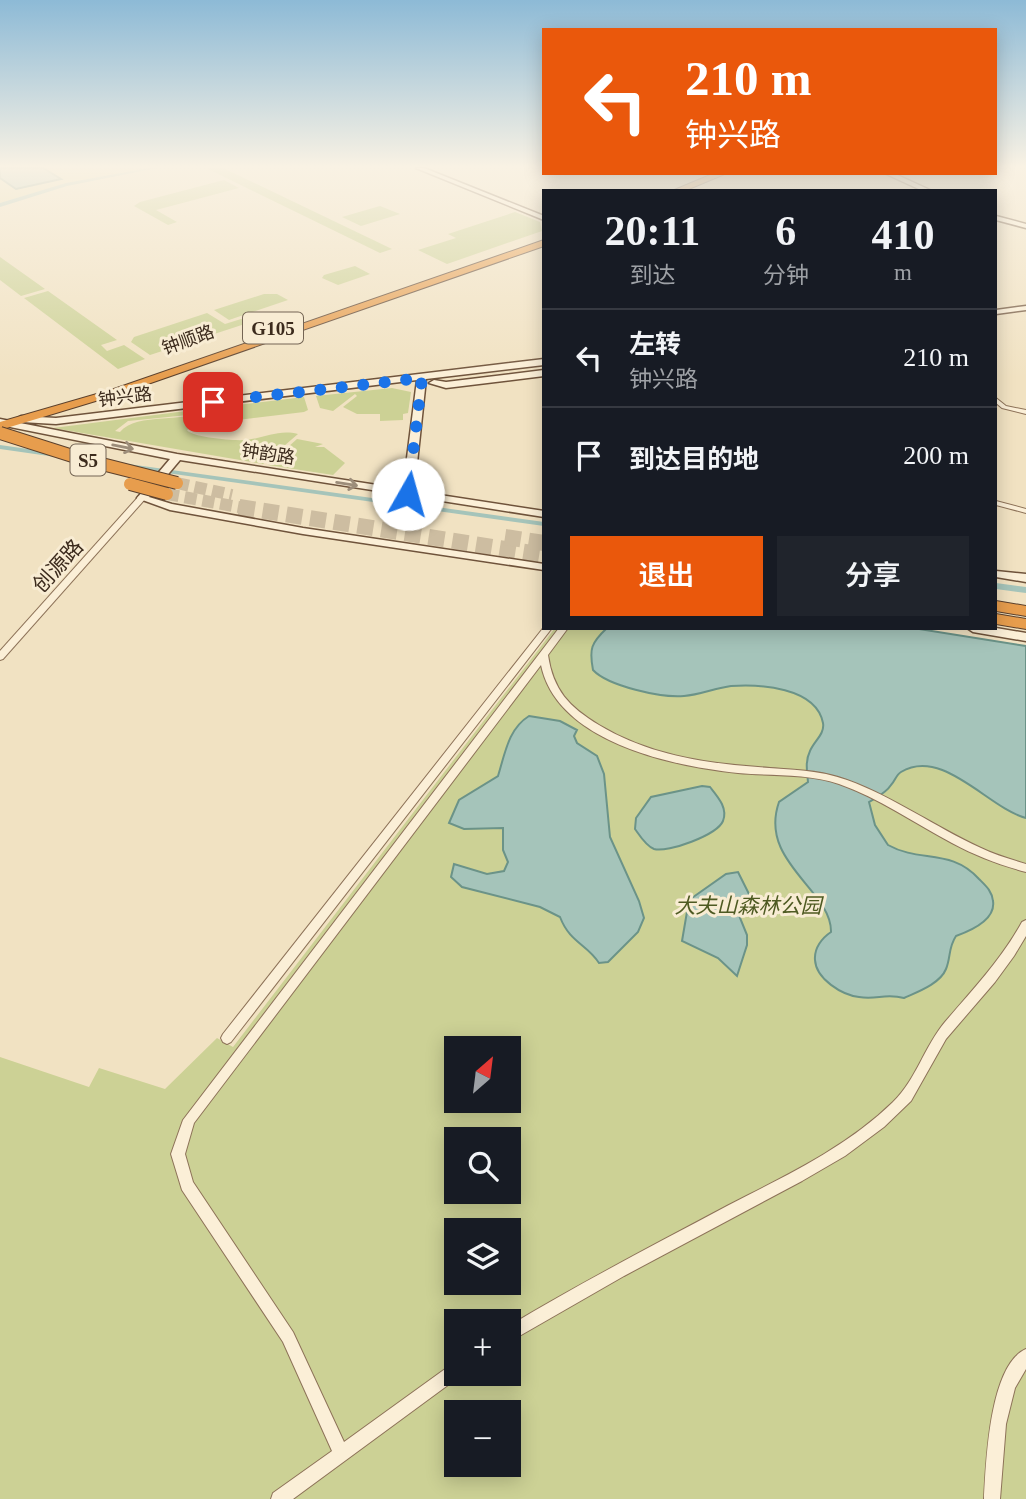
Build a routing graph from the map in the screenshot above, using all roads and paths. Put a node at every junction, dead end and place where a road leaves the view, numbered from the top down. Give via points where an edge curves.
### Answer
1 (536, 238) edge
2 (542, 244) edge
3 (1026, 306) edge
4 (997, 310) edge
5 (1026, 315) edge
6 (997, 318) edge
7 (249, 341) junction
8 (542, 364) edge
9 (542, 373) edge
10 (422, 380) junction
11 (997, 401) edge
12 (1026, 412) edge
13 (25, 419) junction
14 (1, 423) edge
15 (0, 444) edge
16 (175, 460) junction
17 (177, 483) tunnel mouth
18 (167, 494) tunnel mouth
19 (408, 494) junction
20 (142, 498) junction
21 (997, 503) edge
22 (1026, 511) edge
23 (542, 514) edge
24 (542, 567) edge
25 (997, 574) edge
26 (1026, 578) edge
27 (997, 606) edge
28 (1026, 611) edge
29 (997, 620) edge
30 (1026, 624) edge
31 (546, 630) edge
32 (562, 630) edge
33 (985, 630) edge
34 (1026, 637) edge
35 (544, 654) junction
36 (0, 657) edge
37 (1026, 868) edge
38 (1026, 925) edge
39 (228, 1038) dead end
40 (521, 1328) edge
41 (1026, 1357) edge
42 (444, 1378) edge
43 (341, 1453) junction
44 (279, 1499) edge
45 (992, 1499) edge

1 - 7 highway, 钟顺路 / G105
2 - 7 highway, 钟顺路 / G105
3 - 4 main road
5 - 6 main road
7 - 13 highway, 钟顺路 / G105
7 - 14 highway, 钟顺路 / G105
8 - 10 main road, 钟兴路
9 - 10 main road via 446,385
10 - 13 main road, 钟兴路 via 56,421
10 - 19 main road
11 - 12 street
13 - 14 highway, 钟顺路 / G105
14 -> 16 main road, 钟韵路
14 - 17 highway, S5, bridge via 82,459
15 - 18 highway, S5, bridge
16 -> 19 main road, 钟韵路
16 - 20 main road
19 - 23 main road, 钟韵路
20 - 24 main road via 217,517
20 - 36 street, 创源路
21 - 22 street
25 - 26 main road
27 - 28 highway
29 - 30 highway
31 - 39 street
32 - 35 street
33 - 34 main road
35 - 37 street via 547,680 555,692 582,719 616,739 686,763 839,781 946,837
35 - 43 street via 189,1120 178,1154 187,1185 288,1337
38 - 40 street via 994,978 947,1028 916,1085 863,1135 805,1172
41 - 45 street via 1016,1366 1006,1389
42 - 43 street
43 - 44 street

